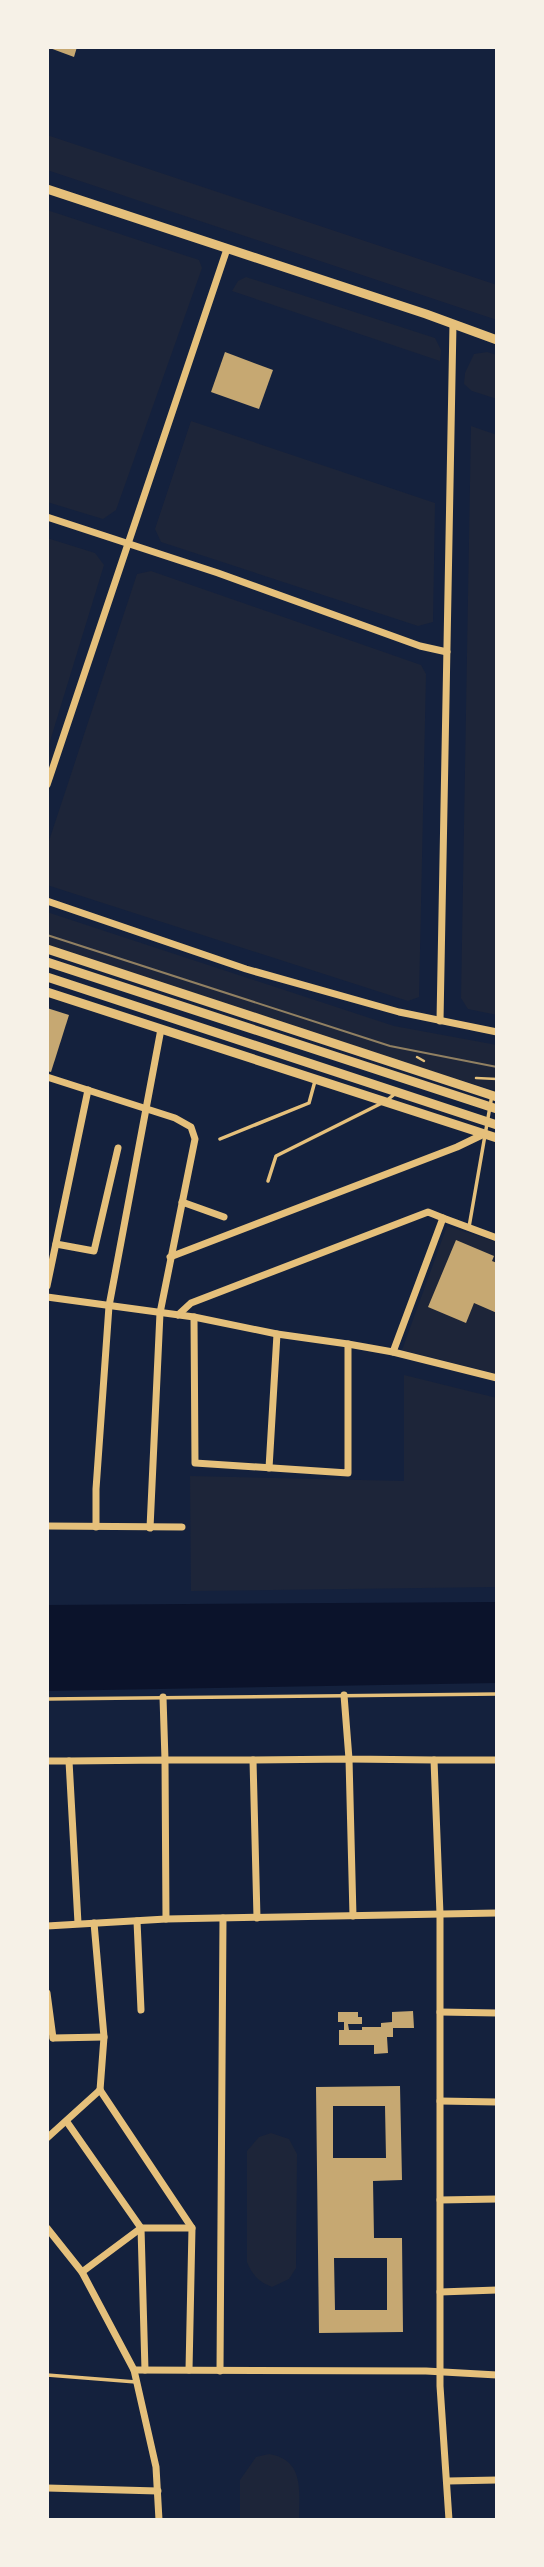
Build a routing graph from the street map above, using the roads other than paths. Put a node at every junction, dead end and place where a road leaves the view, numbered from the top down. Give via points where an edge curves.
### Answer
1 (47, 189) edge
2 (227, 249) junction
3 (453, 324) junction
4 (497, 340) edge
5 (47, 517) edge
6 (127, 542) junction
7 (447, 652) junction
8 (47, 785) edge
9 (47, 901) edge
10 (47, 949) edge
11 (47, 962) edge
12 (47, 977) edge
13 (47, 992) edge
14 (440, 1021) junction
15 (161, 1030) junction
16 (497, 1032) edge
17 (47, 1077) edge
18 (316, 1079) junction
19 (88, 1090) junction
20 (396, 1093) junction
21 (494, 1096) edge
22 (386, 1101) junction
23 (146, 1108) junction
24 (493, 1108) edge
25 (486, 1122) junction
26 (497, 1125) edge
27 (484, 1135) junction
28 (497, 1138) edge
29 (220, 1139) dead end
30 (118, 1149) dead end
31 (268, 1181) dead end
32 (181, 1202) junction
33 (224, 1217) dead end
34 (443, 1218) junction
35 (469, 1227) junction
36 (497, 1238) edge
37 (56, 1244) junction
38 (170, 1257) junction
39 (47, 1286) edge
40 (47, 1297) edge
41 (108, 1306) junction
42 (160, 1313) junction
43 (178, 1315) junction
44 (194, 1317) junction
45 (277, 1334) junction
46 (348, 1344) junction
47 (393, 1352) junction
48 (497, 1378) edge
49 (269, 1468) junction
50 (47, 1520) edge
51 (48, 1526) edge
52 (96, 1527) junction
53 (182, 1527) dead end
54 (150, 1528) junction
55 (497, 1694) edge
56 (344, 1695) junction
57 (163, 1697) junction
58 (47, 1699) edge
59 (349, 1759) junction
60 (165, 1760) junction
61 (253, 1760) junction
62 (434, 1760) junction
63 (497, 1760) edge
64 (47, 1761) edge
65 (69, 1761) junction
66 (497, 1913) edge
67 (440, 1914) junction
68 (353, 1916) junction
69 (223, 1918) junction
70 (257, 1918) junction
71 (166, 1919) junction
72 (137, 1921) junction
73 (78, 1923) junction
74 (94, 1923) junction
75 (47, 1926) edge
76 (47, 1993) edge
77 (141, 2010) dead end
78 (440, 2012) junction
79 (497, 2012) edge
80 (104, 2037) junction
81 (50, 2040) edge
82 (100, 2090) junction
83 (440, 2101) junction
84 (497, 2102) edge
85 (67, 2122) junction
86 (47, 2138) edge
87 (497, 2199) edge
88 (440, 2200) junction
89 (47, 2228) edge
90 (141, 2228) junction
91 (192, 2228) junction
92 (82, 2272) junction
93 (497, 2290) edge
94 (440, 2292) junction
95 (134, 2370) junction
96 (145, 2370) junction
97 (189, 2370) junction
98 (220, 2371) junction
99 (440, 2372) junction
100 (47, 2375) edge
101 (497, 2375) edge
102 (138, 2382) junction
103 (497, 2480) edge
104 (447, 2481) junction
105 (47, 2488) edge
106 (158, 2491) junction
107 (159, 2520) edge
108 (449, 2520) edge

1 - 2 street
2 - 3 street
2 - 6 street
3 - 4 street
3 - 7 street
5 - 6 street
6 - 7 street
6 - 8 street
7 - 14 street
9 - 14 street via 246,969
10 - 21 street
11 - 24 street
12 - 20 street
13 - 15 street
14 - 16 street
15 - 18 street
15 - 23 street
17 - 19 street
18 - 22 street
18 - 29 lane via 309,1103
19 - 23 street
19 - 37 street
20 - 22 lane
20 - 25 street
21 - 24 lane
22 - 27 street
22 - 31 lane via 276,1156
23 - 32 street via 191,1127 195,1139
23 - 41 street
24 - 25 lane
25 - 26 street
25 - 27 lane
27 - 28 street
27 - 35 lane
27 - 38 street
30 - 37 street via 94,1251
32 - 33 street
32 - 38 street
34 - 35 street
34 - 43 street via 428,1212 191,1303
34 - 47 street
35 - 36 street
37 - 39 street
38 - 42 street
40 - 41 street
41 - 42 street
41 - 52 street
42 - 43 street
42 - 54 street
43 - 44 street
44 - 45 street
44 - 49 street via 195,1463
45 - 46 street
45 - 49 street
46 - 47 street
46 - 49 street via 348,1473
47 - 48 street
50 - 51 street
51 - 52 street
52 - 54 street
53 - 54 street
55 - 56 lane
56 - 57 lane
56 - 59 street
57 - 58 lane
57 - 60 street
59 - 61 street
59 - 62 street
59 - 68 street
60 - 61 street
60 - 65 street
60 - 71 street
61 - 70 street
62 - 63 street
62 - 67 street
64 - 65 street
65 - 73 street
66 - 67 street
67 - 68 street
67 - 78 street
68 - 70 street
69 - 70 street
69 - 71 street
69 - 98 street
71 - 72 street
72 - 74 street
72 - 77 street
73 - 74 street
73 - 75 street
74 - 80 street
76 - 81 street
78 - 79 street
78 - 83 street
80 - 81 street
80 - 82 street
82 - 85 street
82 - 91 street
83 - 84 street
83 - 88 street
85 - 86 street
85 - 90 street
87 - 88 street
88 - 94 street
89 - 92 street
90 - 91 street
90 - 92 street
90 - 96 street
91 - 97 street
92 - 95 street
93 - 94 street
94 - 99 street
95 - 96 street
95 - 102 street
96 - 97 street
97 - 98 street
98 - 99 street
99 - 101 street
99 - 104 street
100 - 102 lane
102 - 106 street
103 - 104 street
104 - 108 street
105 - 106 street
106 - 107 street

